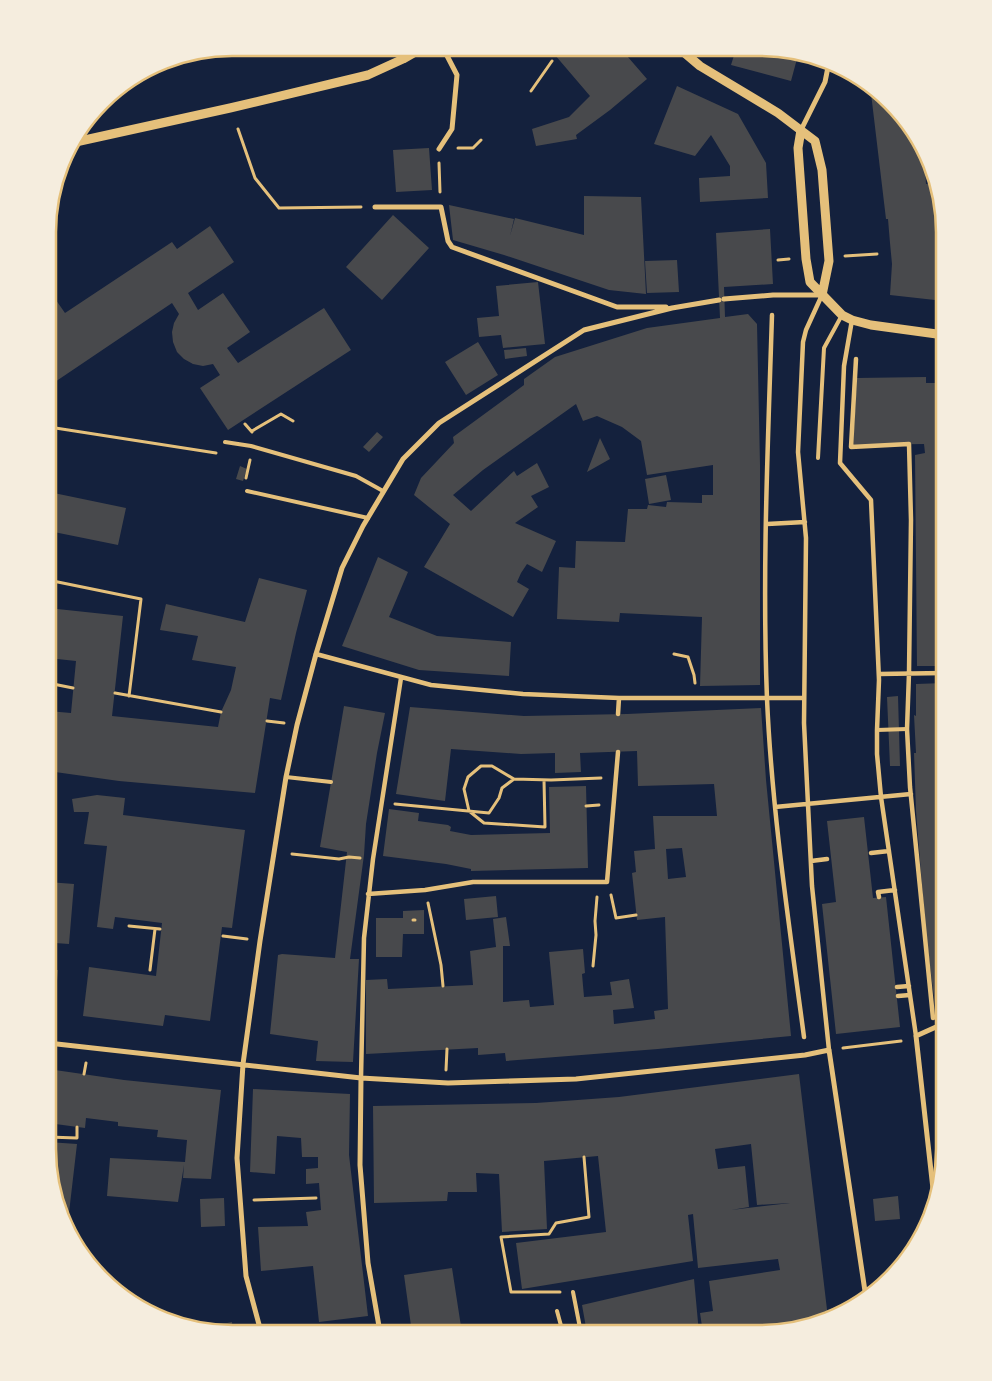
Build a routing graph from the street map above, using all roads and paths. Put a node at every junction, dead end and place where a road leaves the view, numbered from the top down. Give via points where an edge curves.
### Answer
1 (688, 56) edge
2 (407, 57) edge
3 (447, 57) edge
4 (552, 61) dead end
5 (827, 70) edge
6 (531, 91) dead end
7 (238, 129) dead end
8 (801, 130) junction
9 (481, 140) dead end
10 (82, 141) edge
11 (439, 149) junction
12 (375, 207) joint
13 (440, 207) junction
14 (877, 254) dead end
15 (842, 256) dead end
16 (789, 259) dead end
17 (778, 260) dead end
18 (822, 294) junction
19 (672, 308) junction
20 (772, 315) dead end
21 (842, 315) junction
22 (852, 320) junction
23 (936, 334) edge
24 (856, 359) dead end
25 (293, 421) dead end
26 (56, 428) edge
27 (251, 432) dead end
28 (225, 442) dead end
29 (251, 446) junction
30 (222, 454) dead end
31 (818, 458) dead end
32 (247, 490) joint
33 (383, 491) junction
34 (368, 518) junction
35 (805, 522) junction
36 (767, 524) junction
37 (56, 582) edge
38 (316, 654) junction
39 (674, 654) dead end
40 (909, 673) junction
41 (936, 673) edge
42 (879, 674) junction
43 (401, 678) junction
44 (56, 685) edge
45 (73, 688) dead end
46 (115, 694) dead end
47 (130, 696) junction
48 (619, 698) junction
49 (696, 698) junction
50 (804, 698) junction
51 (767, 699) junction
52 (220, 712) dead end
53 (618, 714) dead end
54 (907, 729) junction
55 (876, 730) junction
56 (618, 752) dead end
57 (286, 777) junction
58 (514, 778) junction
59 (594, 779) dead end
60 (544, 780) junction
61 (573, 780) junction
62 (331, 782) dead end
63 (573, 786) dead end
64 (911, 794) junction
65 (881, 797) junction
66 (807, 803) junction
67 (393, 804) dead end
68 (774, 807) junction
69 (469, 811) junction
70 (889, 851) junction
71 (292, 854) dead end
72 (871, 854) dead end
73 (349, 856) dead end
74 (827, 859) dead end
75 (811, 861) junction
76 (425, 890) junction
77 (895, 890) junction
78 (368, 894) junction
79 (879, 897) dead end
80 (595, 906) dead end
81 (614, 907) dead end
82 (636, 915) dead end
83 (129, 926) dead end
84 (155, 929) junction
85 (160, 929) dead end
86 (223, 936) dead end
87 (260, 941) junction
88 (593, 966) dead end
89 (150, 970) dead end
90 (444, 986) dead end
91 (908, 986) junction
92 (897, 987) dead end
93 (910, 995) junction
94 (898, 996) dead end
95 (933, 1018) dead end
96 (935, 1027) edge
97 (804, 1036) dead end
98 (916, 1036) junction
99 (56, 1044) edge
100 (829, 1050) junction
101 (243, 1064) junction
102 (361, 1078) junction
103 (77, 1128) dead end
104 (56, 1137) edge
105 (584, 1157) dead end
106 (932, 1182) edge
107 (316, 1198) dead end
108 (254, 1200) dead end
109 (865, 1290) edge
110 (573, 1292) joint
111 (557, 1311) dead end
112 (259, 1325) edge
113 (379, 1325) edge
114 (560, 1325) edge
115 (579, 1325) edge

1 - 8 street
2 - 10 street via 368,75
3 - 11 street via 457,75 452,129
4 - 6 path
5 - 8 street via 825,82
7 - 12 path via 255,178 279,208
8 - 18 street via 798,148 807,266 810,282
8 - 18 street via 815,141 822,170 829,261
9 - 11 path via 474,148
11 - 13 path
12 - 13 street
13 - 19 street via 452,247 617,307
14 - 15 path
16 - 17 path
18 - 19 street via 722,299
18 - 21 street
18 - 35 street via 803,345 798,452
19 - 33 street via 584,330 439,423 403,459
20 - 36 street
21 - 22 street
21 - 31 lane via 824,348
22 - 23 street
22 - 42 street via 844,366 840,463 871,500
24 - 40 street via 851,447 909,444
25 - 27 path via 281,414
26 - 30 path
28 - 29 lane
29 - 32 path via 244,488
29 - 33 lane via 356,476
32 - 34 lane
33 - 34 street
34 - 38 street via 342,568
35 - 36 street
35 - 50 street
36 - 51 street
37 - 47 path via 141,599
38 - 43 street
38 - 57 street
39 - 49 path via 688,657
40 - 41 street
40 - 42 street
40 - 54 street
42 - 55 street
43 - 48 street via 431,685 523,694
43 - 78 street
44 - 45 path
46 - 47 path
47 - 52 path
48 - 49 street
48 - 53 street
49 - 51 street
50 - 51 street
50 - 66 street
51 - 68 street
54 - 55 lane
54 - 64 street
55 - 65 street
56 - 76 street via 607,882 473,882
57 - 62 lane
57 - 87 street
58 - 60 path
58 - 69 path via 502,788 489,813
58 - 69 path via 492,766 481,766 468,777 464,789
59 - 61 path
60 - 61 path
60 - 69 path via 545,827 484,823
61 - 63 path
64 - 65 street
64 - 95 street
65 - 66 street
65 - 70 street
66 - 68 street
66 - 75 street
67 - 69 path
68 - 97 street
70 - 72 street
70 - 77 street
71 - 73 path via 340,859
74 - 75 street
75 - 100 street
76 - 78 street
76 - 90 path
77 - 79 street via 878,892
77 - 91 street
78 - 102 street
80 - 88 path
81 - 82 path via 616,918
83 - 84 path
84 - 85 path
84 - 89 path
86 - 87 path
87 - 101 street
91 - 92 street
91 - 93 street
93 - 94 street
93 - 98 street
96 - 98 street
98 - 100 path
98 - 106 street
99 - 101 street
100 - 102 street via 576,1079 448,1083
100 - 109 street
101 - 102 street
101 - 112 street via 237,1158 246,1276
102 - 113 street via 360,1165 368,1263
103 - 104 path via 77,1138
105 - 110 path via 589,1217 556,1223 549,1234 501,1237 511,1292
107 - 108 path
110 - 115 lane
111 - 114 lane

